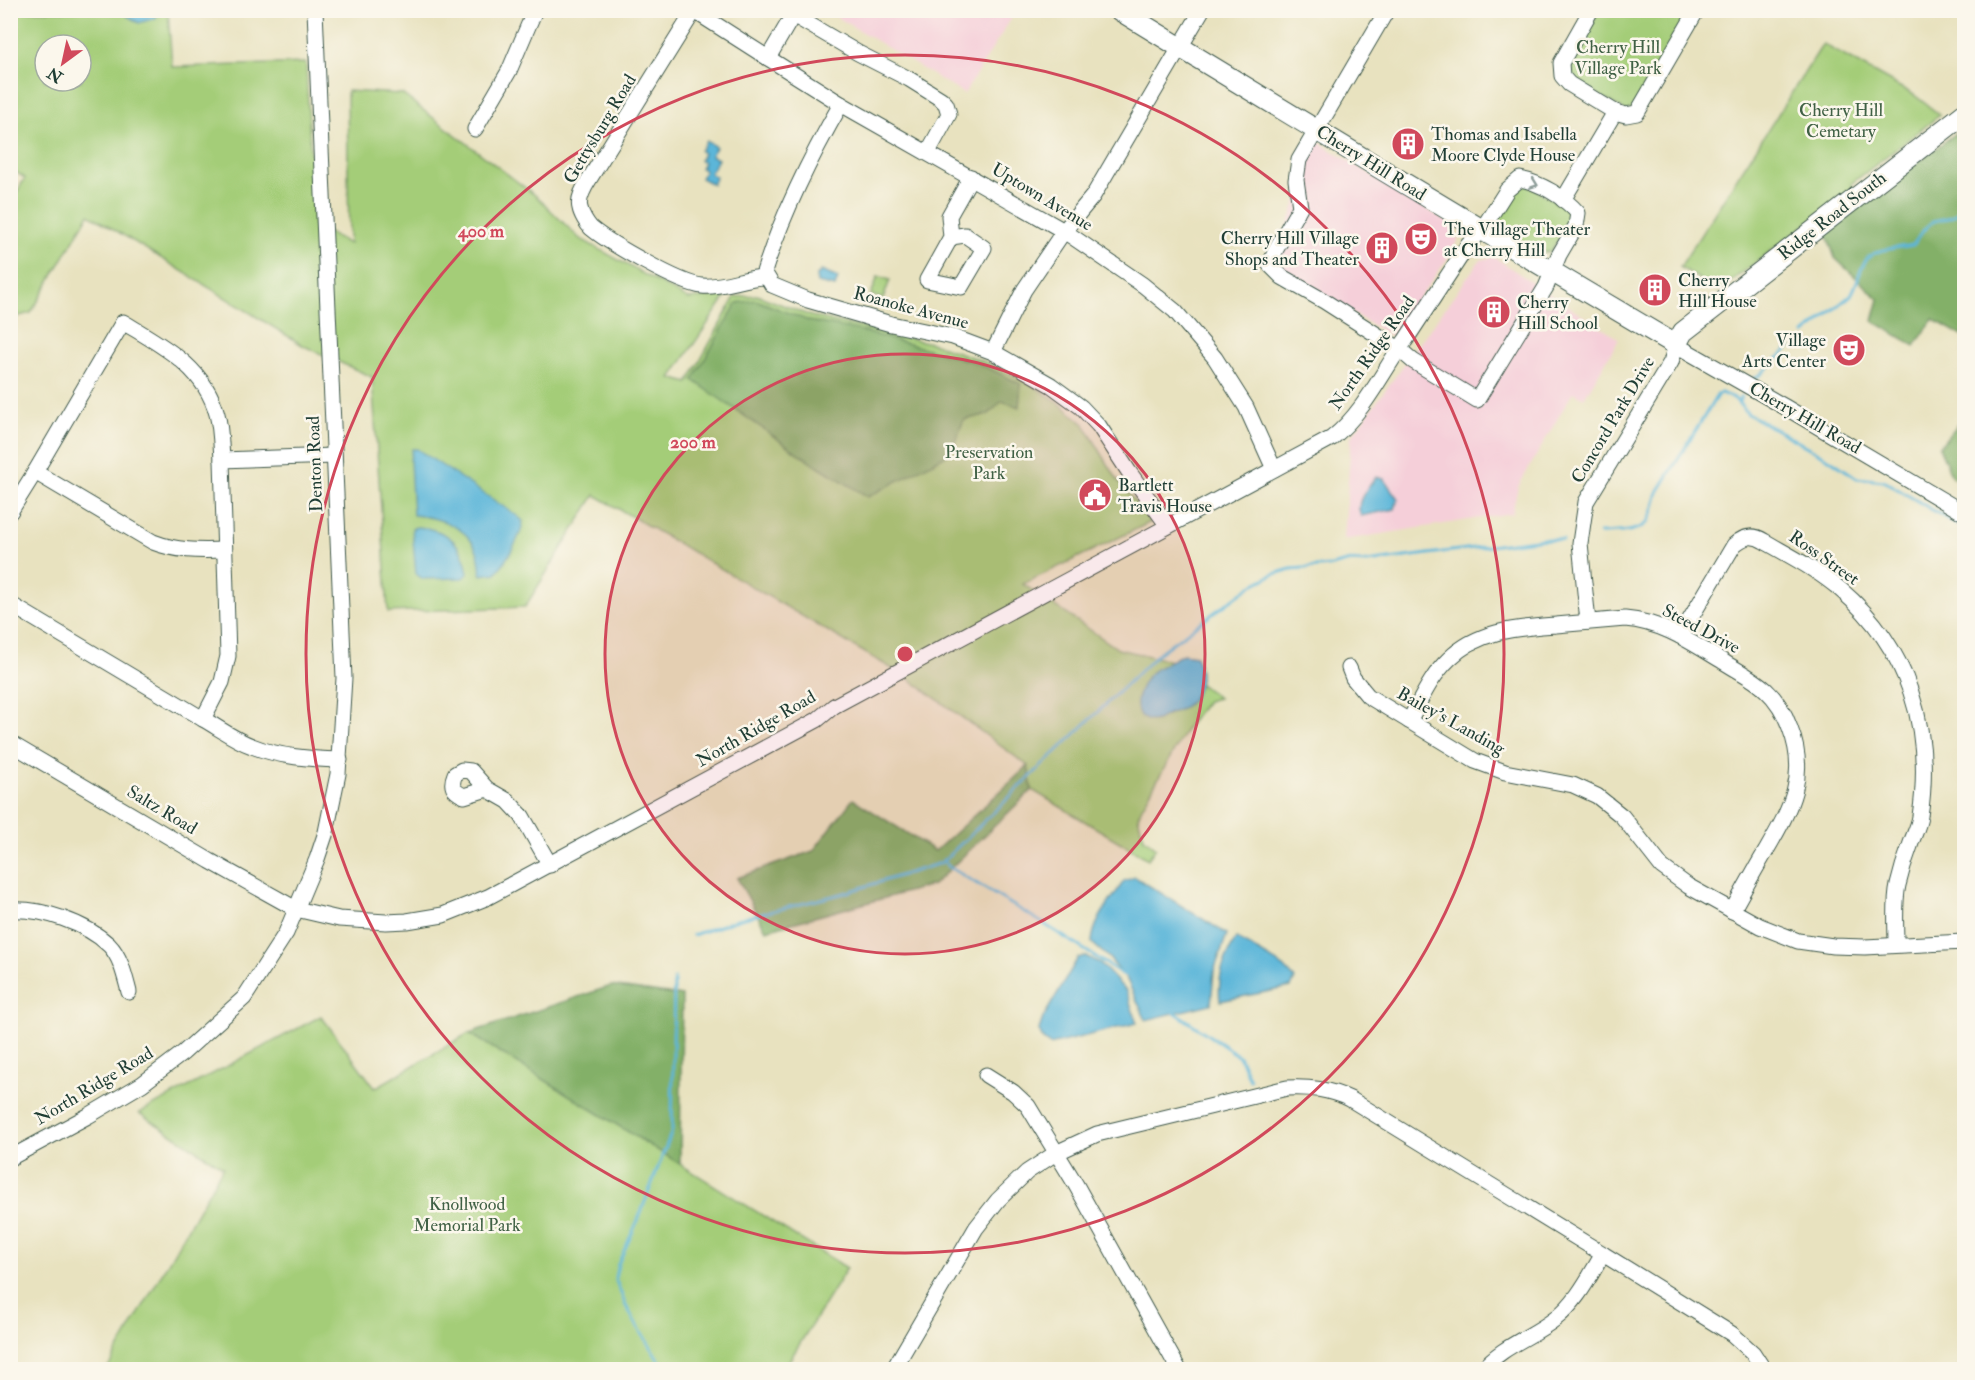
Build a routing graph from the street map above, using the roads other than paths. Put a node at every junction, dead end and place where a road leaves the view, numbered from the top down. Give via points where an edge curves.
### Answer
1 (315, 10) edge
2 (535, 10) edge
3 (1119, 10) edge
4 (1202, 10) edge
5 (1387, 10) edge
6 (1592, 10) edge
7 (1697, 10) edge
8 (694, 11) edge
9 (795, 13) edge
10 (1179, 48) junction
11 (768, 58) junction
12 (841, 104) junction
13 (1615, 112) junction
14 (1965, 114) edge
15 (475, 129) dead end
16 (1318, 130) junction
17 (928, 152) junction
18 (971, 177) junction
19 (1563, 200) junction
20 (1064, 231) junction
21 (1481, 231) junction
22 (951, 237) dead end
23 (1552, 272) junction
24 (766, 277) junction
25 (1676, 345) junction
26 (1399, 349) junction
27 (993, 352) junction
28 (334, 456) junction
29 (222, 460) junction
30 (1274, 469) junction
31 (35, 472) junction
32 (10, 512) edge
33 (1965, 513) edge
34 (1168, 526) junction
35 (224, 550) junction
36 (10, 604) edge
37 (1588, 622) junction
38 (1680, 636) junction
39 (1349, 668) dead end
40 (203, 718) junction
41 (1409, 721) junction
42 (10, 743) edge
43 (340, 760) junction
44 (488, 789) dead end
45 (550, 865) junction
46 (296, 909) junction
47 (10, 910) edge
48 (1732, 911) junction
49 (1965, 942) edge
50 (1896, 944) junction
51 (129, 992) dead end
52 (986, 1075) dead end
53 (1056, 1153) junction
54 (10, 1158) edge
55 (1603, 1254) junction
56 (893, 1370) edge
57 (1179, 1370) edge
58 (1482, 1370) edge
59 (1764, 1370) edge

1 - 28 street, Denton Road
2 - 15 street via 509,71
3 - 10 main road, Cherry Hill Road
4 - 10 street
5 - 16 street
6 - 13 street via 1561,63 1562,76
7 - 13 street via 1637,112
8 - 11 street, Uptown Avenue
8 - 24 street, Gettysburg Road via 581,193 579,207 589,226 690,284 718,285
9 - 11 street
9 - 17 street via 946,104 949,114
10 - 16 main road, Cherry Hill Road
10 - 20 street via 1093,195
11 - 12 street, Uptown Avenue
12 - 17 street, Uptown Avenue
12 - 24 street via 793,193 768,259
13 - 19 street
14 - 25 main road, Ridge Road South via 1690,326
16 - 21 main road, Cherry Hill Road
16 - 26 street via 1299,160 1296,180 1300,207 1270,265 1282,277
17 - 18 street, Uptown Avenue
18 - 20 street, Uptown Avenue
18 - 22 street via 948,216
21 -> 19 street, North Ridge Road via 1507,189 1520,179 1533,182
19 - 23 street via 1578,213 1576,226
20 - 27 street via 1024,290
20 - 30 street, Uptown Avenue via 1175,311 1230,380
21 - 23 main road, Cherry Hill Road
21 - 26 street, North Ridge Road
23 - 25 main road, Cherry Hill Road
23 - 26 street via 1477,400
24 - 27 street, Roanoke Avenue via 772,285 808,300 953,337
25 - 33 street, Cherry Hill Road
25 - 37 street, Concord Park Drive via 1671,362 1586,502 1580,543
26 - 30 street, North Ridge Road via 1342,430
27 - 34 street, Roanoke Avenue via 1081,407 1099,426
28 - 29 street
28 - 43 street, Denton Road via 344,669
29 - 31 street via 217,412 198,375 168,349 123,322
29 - 35 street
30 - 34 street, North Ridge Road
31 - 32 street
31 - 35 street via 168,548
34 - 45 street, North Ridge Road
35 - 40 street via 228,656 222,682
36 - 40 street
37 - 38 street, Steed Drive via 1638,621
37 - 41 street, Steed Drive via 1503,630 1469,643 1442,667
38 - 48 street, Steed Drive via 1767,691 1785,714 1798,758 1797,781 1788,813
38 - 50 street, Ross Street via 1730,550 1748,536 1764,541 1828,579 1879,630 1911,691 1924,753 1920,819 1897,888
39 - 41 street, Bailey's Landing via 1368,696
40 - 43 street via 262,750
41 - 48 street, Bailey's Landing via 1488,767 1572,785 1597,796 1622,816 1662,867
42 - 46 street, Saltz Road
43 - 46 street, Denton Road via 326,832
44 - 45 street via 508,801 522,816
45 - 46 street, North Ridge Road via 443,915 386,922 350,920
46 - 54 street, North Ridge Road via 244,998 183,1053 142,1084
47 - 51 street via 58,916 88,930 110,946 123,969
48 - 50 street, Bailey's Landing via 1798,941 1865,947
49 - 50 street, Bailey's Landing
52 - 53 street via 1028,1106
53 - 55 street via 1097,1134 1257,1095 1287,1088 1324,1089 1350,1099
53 - 56 street via 1027,1172 987,1213
53 - 57 street
55 - 58 street via 1568,1308 1491,1359
55 - 59 street via 1732,1334 1753,1353

